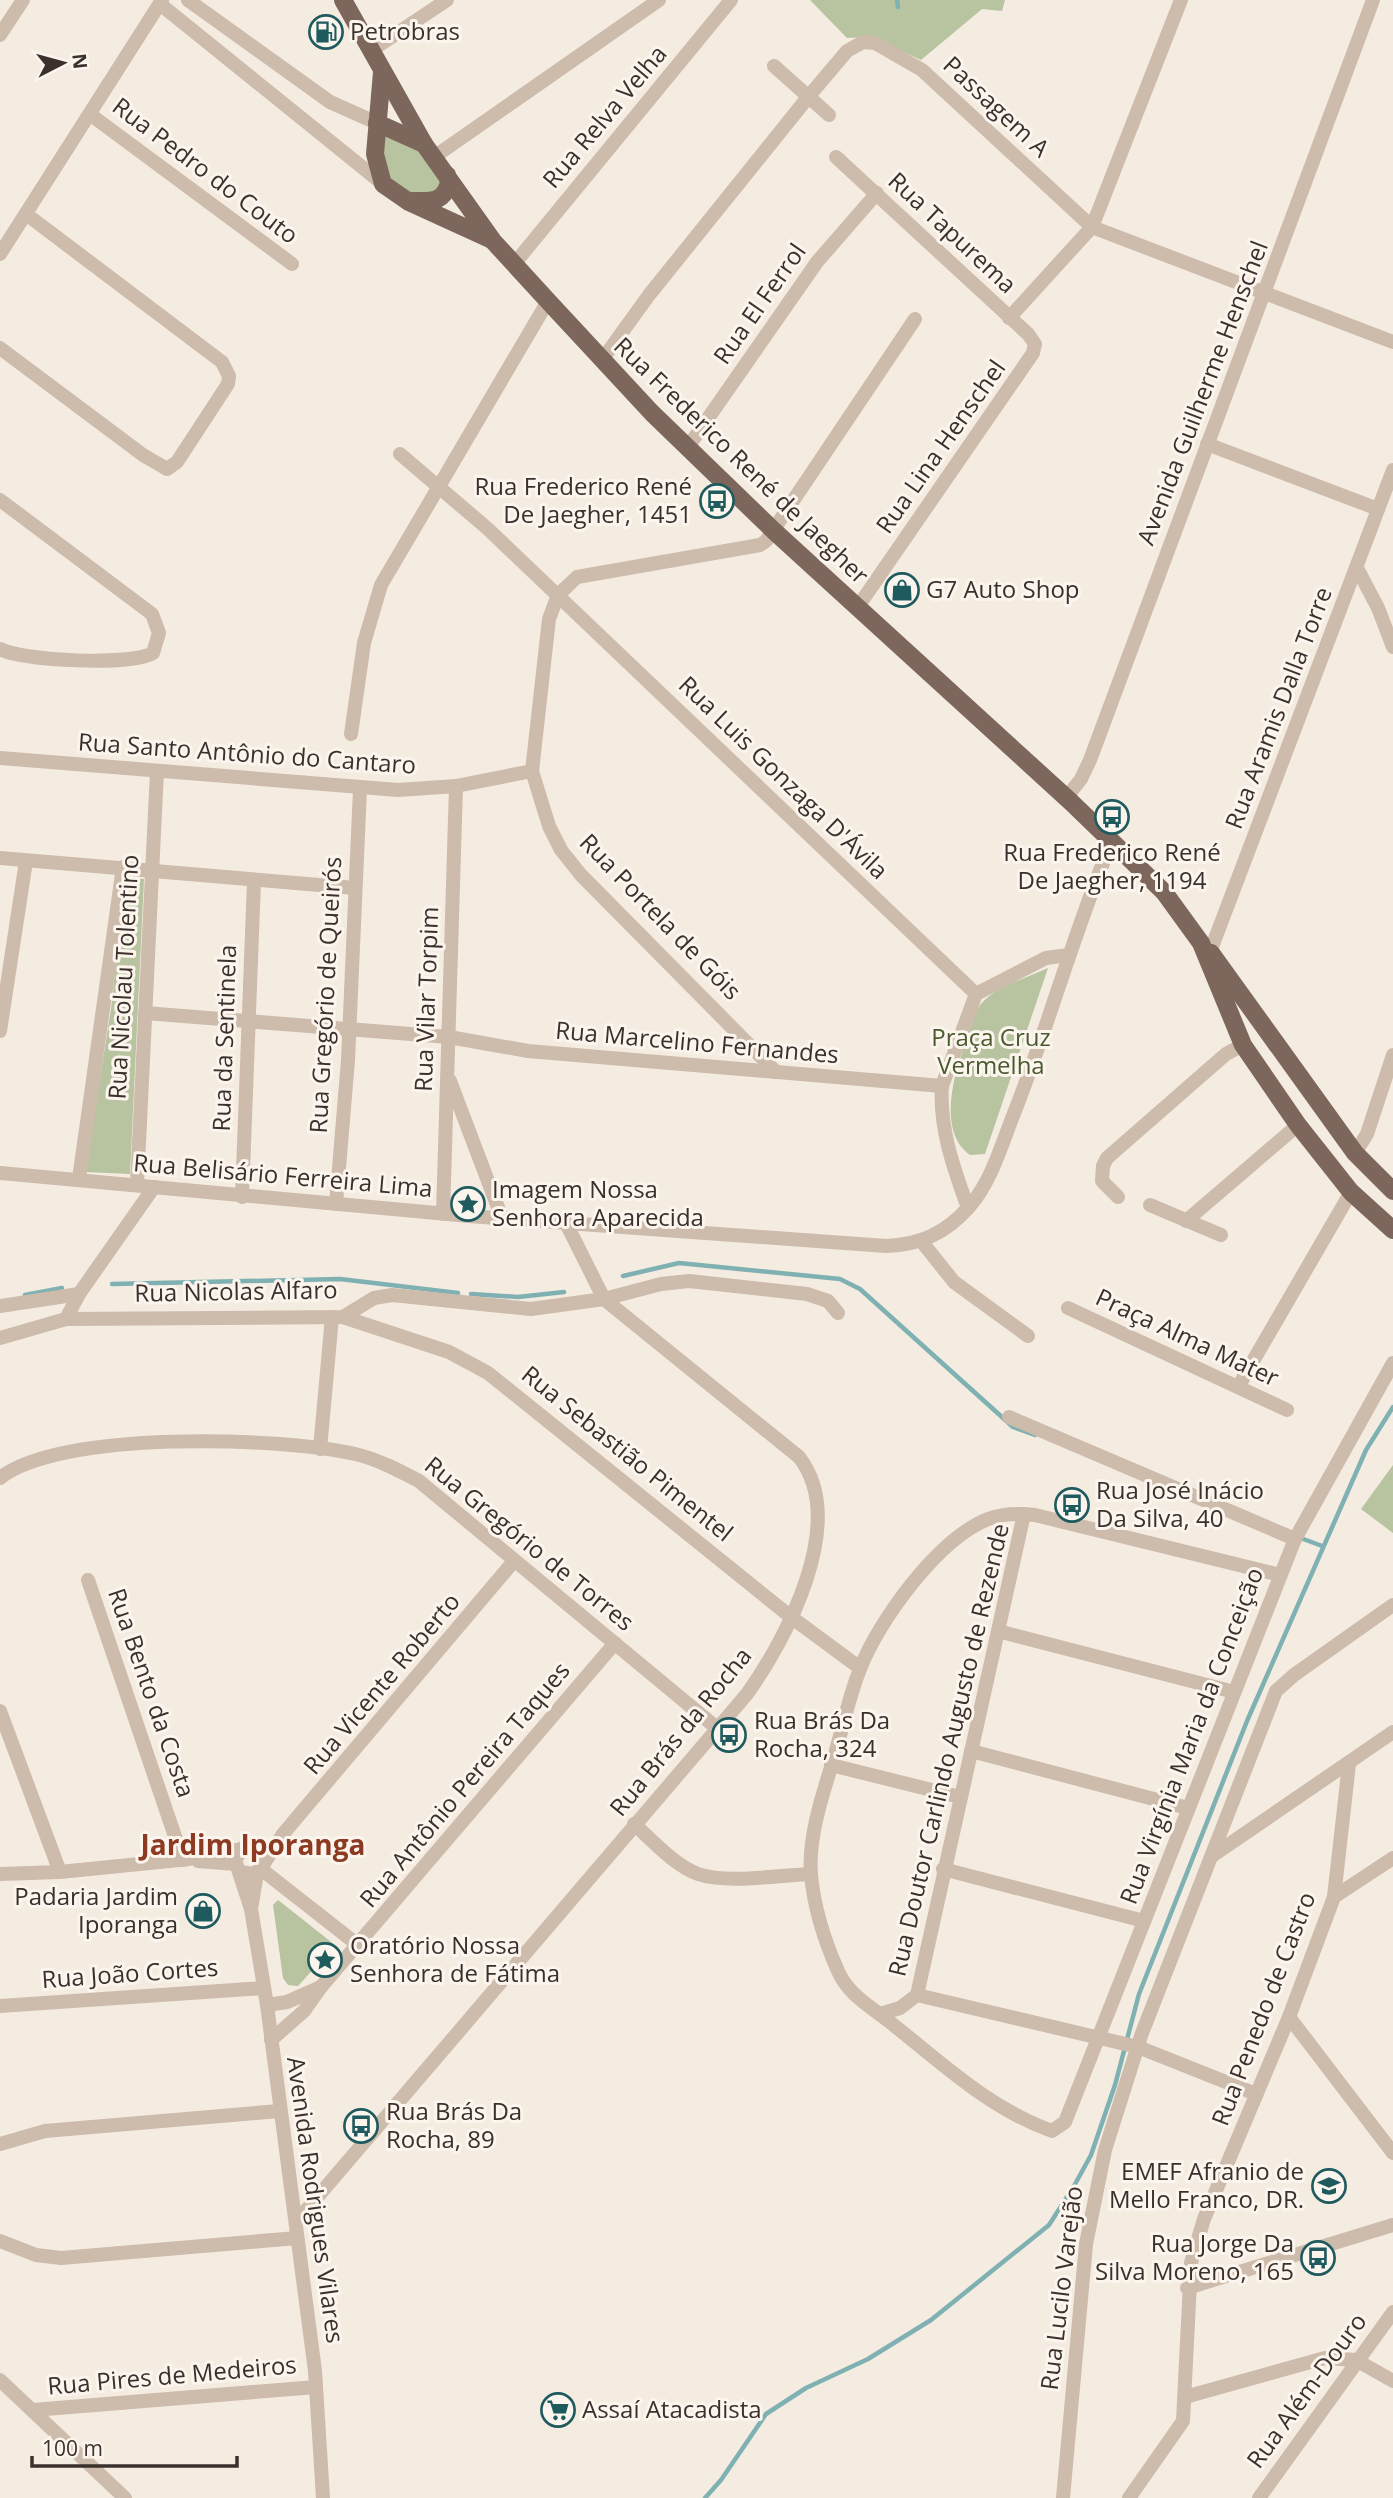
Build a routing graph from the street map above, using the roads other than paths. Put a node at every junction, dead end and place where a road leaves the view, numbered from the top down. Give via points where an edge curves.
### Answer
1 (23, 0) edge
2 (188, 0) edge
3 (344, 0) edge
4 (447, 0) edge
5 (659, 0) edge
6 (731, 0) edge
7 (1181, 0) edge
8 (1373, 0) edge
9 (161, 2) edge
10 (0, 35) edge
11 (372, 50) junction
12 (774, 66) dead end
13 (382, 72) junction
14 (809, 96) junction
15 (91, 114) junction
16 (830, 115) dead end
17 (377, 123) junction
18 (429, 150) junction
19 (836, 157) dead end
20 (447, 175) junction
21 (383, 184) junction
22 (877, 192) junction
23 (409, 202) junction
24 (26, 214) junction
25 (1092, 227) junction
26 (493, 241) junction
27 (0, 254) edge
28 (515, 263) junction
29 (292, 264) dead end
30 (1264, 294) junction
31 (548, 301) junction
32 (1009, 318) junction
33 (915, 319) dead end
34 (1393, 342) edge
35 (1035, 344) joint
36 (0, 348) edge
37 (602, 360) junction
38 (1207, 444) junction
39 (688, 447) junction
40 (400, 454) dead end
41 (1393, 470) edge
42 (439, 485) junction
43 (0, 500) edge
44 (1378, 509) junction
45 (774, 531) junction
46 (1357, 568) junction
47 (558, 595) junction
48 (857, 608) junction
49 (1393, 647) edge
50 (0, 649) edge
51 (351, 734) dead end
52 (0, 758) edge
53 (157, 771) junction
54 (532, 771) junction
55 (456, 786) junction
56 (360, 789) junction
57 (1066, 798) junction
58 (1112, 841) junction
59 (0, 859) edge
60 (26, 861) junction
61 (123, 867) junction
62 (153, 870) junction
63 (254, 881) junction
64 (355, 888) junction
65 (1206, 952) junction
66 (1069, 955) junction
67 (976, 994) junction
68 (145, 1013) junction
69 (249, 1021) junction
70 (350, 1029) junction
71 (0, 1031) edge
72 (449, 1037) junction
73 (1273, 1041) junction
74 (1243, 1045) junction
75 (1393, 1055) edge
76 (776, 1072) junction
77 (447, 1073) junction
78 (942, 1086) junction
79 (1298, 1125) junction
80 (1355, 1153) junction
81 (0, 1173) edge
82 (79, 1179) junction
83 (137, 1184) junction
84 (154, 1187) junction
85 (1393, 1191) edge
86 (1352, 1192) junction
87 (242, 1197) junction
88 (1118, 1197) dead end
89 (337, 1203) junction
90 (1150, 1205) dead end
91 (968, 1208) junction
92 (443, 1214) junction
93 (502, 1218) junction
94 (1186, 1221) junction
95 (566, 1223) junction
96 (1393, 1230) edge
97 (1221, 1235) dead end
98 (922, 1242) junction
99 (79, 1294) junction
100 (604, 1299) junction
101 (0, 1306) edge
102 (1068, 1308) dead end
103 (838, 1313) dead end
104 (337, 1317) junction
105 (66, 1319) junction
106 (1028, 1336) dead end
107 (0, 1338) edge
108 (1393, 1363) edge
109 (1238, 1387) junction
110 (1287, 1410) dead end
111 (1009, 1417) dead end
112 (320, 1449) junction
113 (0, 1478) edge
114 (1024, 1514) junction
115 (1295, 1539) junction
116 (514, 1562) junction
117 (1280, 1575) junction
118 (88, 1580) dead end
119 (1393, 1605) edge
120 (791, 1617) junction
121 (998, 1631) junction
122 (615, 1643) junction
123 (860, 1668) junction
124 (1234, 1692) junction
125 (0, 1711) edge
126 (718, 1729) junction
127 (1393, 1732) edge
128 (971, 1751) junction
129 (1349, 1764) junction
130 (831, 1765) junction
131 (960, 1797) junction
132 (1188, 1808) junction
133 (634, 1824) junction
134 (283, 1834) junction
135 (256, 1848) junction
136 (241, 1849) junction
137 (1212, 1856) junction
138 (1393, 1858) edge
139 (186, 1859) junction
140 (238, 1868) junction
141 (260, 1869) junction
142 (943, 1869) junction
143 (60, 1872) junction
144 (0, 1874) edge
145 (811, 1874) junction
146 (1334, 1897) junction
147 (251, 1909) junction
148 (1144, 1921) junction
149 (358, 1945) junction
150 (321, 1987) junction
151 (264, 1988) junction
152 (917, 1995) junction
153 (267, 2005) junction
154 (0, 2006) edge
155 (880, 2014) junction
156 (1289, 2017) junction
157 (1103, 2038) junction
158 (271, 2040) junction
159 (1134, 2046) junction
160 (1256, 2094) junction
161 (279, 2111) junction
162 (0, 2144) edge
163 (1393, 2153) edge
164 (296, 2222) junction
165 (1393, 2225) edge
166 (298, 2238) junction
167 (0, 2241) edge
168 (1187, 2288) junction
169 (1393, 2312) edge
170 (1356, 2360) junction
171 (0, 2380) edge
172 (1393, 2381) edge
173 (316, 2387) junction
174 (1185, 2397) junction
175 (33, 2410) junction
176 (125, 2498) edge
177 (323, 2498) edge
178 (1063, 2498) edge
179 (1129, 2498) edge
180 (1259, 2498) edge

1 - 10 street
2 - 17 street via 330,102
3 - 11 main road, Rua Frederico René de Jaegher
4 - 11 street
5 - 18 street, Rua Relva Velha
6 - 28 street, Rua Relva Velha
7 - 25 street
8 - 30 street, Avenida Guilherme Henschel
9 - 15 street
9 - 21 street via 222,57
11 - 13 main road, Rua Frederico René de Jaegher
12 - 14 street
13 - 17 main road
13 - 18 main road, Rua Frederico René de Jaegher
14 - 16 street
14 - 25 street, Passagem A via 856,44 875,43 922,70
14 - 37 street
15 - 24 street
15 - 29 street, Rua Pedro do Couto
17 - 18 main road
17 - 21 main road via 376,163
18 - 20 main road, Rua Frederico René de Jaegher
19 - 22 street, Rua Tapurema
20 - 23 main road via 441,198
20 - 26 main road, Rua Frederico René de Jaegher
21 - 23 main road, Rua Frederico René de Jaegher
22 - 32 street, Rua Tapurema
22 - 39 street, Rua El Ferrol via 817,262
23 - 26 main road, Rua Frederico René de Jaegher
24 - 27 street
24 - 36 street via 222,362 228,384 177,462 167,469
25 - 30 street
25 - 32 street
26 - 28 main road, Rua Frederico René de Jaegher
28 - 31 main road, Rua Frederico René de Jaegher
30 - 34 street
30 - 38 street, Avenida Guilherme Henschel
31 - 37 main road, Rua Frederico René de Jaegher
31 - 42 street
32 - 35 street, Rua Tapurema
33 - 45 street
35 - 48 street, Rua Lina Henschel
37 - 39 main road, Rua Frederico René de Jaegher
38 - 44 street
38 - 57 street, Avenida Guilherme Henschel via 1090,760
39 - 45 main road, Rua Frederico René de Jaegher
40 - 42 street, Rua Luis Gonzaga D'Ávila
41 - 44 street, Rua Aramis Dalla Torre
42 - 47 street, Rua Luis Gonzaga D'Ávila
42 - 51 street via 376,596
43 - 50 street via 152,614 159,633 153,653 120,662 20,655
44 - 46 street, Rua Aramis Dalla Torre
45 - 47 street via 760,545 588,573
45 - 48 main road, Rua Frederico René de Jaegher
46 - 49 street
46 - 65 street, Rua Aramis Dalla Torre
47 - 54 street, Rua Portela de Góis via 549,619
47 - 67 street, Rua Luis Gonzaga D'Ávila
48 - 57 main road, Rua Frederico René de Jaegher
52 - 53 street, Rua Santo Antônio do Cantaro
53 - 56 street, Rua Santo Antônio do Cantaro
53 - 62 street, Rua Nicolau Tolentino
54 - 55 street, Rua Santo Antônio do Cantaro
54 - 76 street, Rua Portela de Góis via 549,826 581,875
55 - 56 street, Rua Santo Antônio do Cantaro
55 - 72 street, Rua Vilar Torpim
56 - 64 street, Rua Gregório de Queirós
57 - 58 main road, Rua Frederico René de Jaegher
58 - 65 main road, Rua Frederico René de Jaegher via 1164,892
58 - 66 street
59 - 60 street
60 - 61 street
60 - 71 street
61 - 62 street
61 - 82 street, Rua Nicolau Tolentino
62 - 63 street
62 - 68 street, Rua Nicolau Tolentino
63 - 64 street
63 - 69 street, Rua da Sentinela
64 - 70 street, Rua Gregório de Queirós
65 - 73 main road, Rua Frederico René de Jaegher
65 - 74 main road, Rua Frederico René de Jaegher
66 - 67 street via 1046,958
66 - 91 street via 988,1178
67 - 78 street
68 - 69 street, Rua Marcelino Fernandes
68 - 83 street, Rua Nicolau Tolentino
69 - 70 street, Rua Marcelino Fernandes
69 - 87 street, Rua da Sentinela
70 - 72 street, Rua Marcelino Fernandes
70 - 89 street, Rua Gregório de Queirós
72 - 76 street, Rua Marcelino Fernandes via 528,1051
72 - 77 street, Rua Vilar Torpim
73 - 74 main road
73 - 80 main road, Rua Frederico René de Jaegher
74 - 79 main road, Rua Frederico René de Jaegher
74 - 88 street via 1226,1054 1107,1158 1102,1181
75 - 80 street via 1367,1134
76 - 78 street, Rua Marcelino Fernandes
77 - 92 street, Rua Vilar Torpim
77 - 93 street
78 - 91 street via 948,1145
79 - 86 main road, Rua Frederico René de Jaegher
79 - 94 street
80 - 85 main road, Rua Frederico René de Jaegher
81 - 82 street, Rua Belisário Ferreira Lima
82 - 83 street, Rua Belisário Ferreira Lima
83 - 84 street, Rua Belisário Ferreira Lima
84 - 87 street, Rua Belisário Ferreira Lima
84 - 99 street
86 - 96 main road, Rua Frederico René de Jaegher
86 - 109 street
87 - 89 street, Rua Belisário Ferreira Lima
89 - 92 street, Rua Belisário Ferreira Lima
90 - 94 street
91 - 98 street
92 - 93 street, Rua Belisário Ferreira Lima
93 - 95 street, Rua Belisário Ferreira Lima
94 - 97 street
95 - 98 street, Rua Belisário Ferreira Lima via 886,1247
95 - 100 street, Rua Brás da Rocha
98 - 106 street via 954,1282
99 - 101 street
99 - 105 street
100 - 103 street, Rua Nicolas Alfaro via 689,1281 807,1294 828,1301
100 - 104 street, Rua Nicolas Alfaro via 520,1309 392,1295 374,1298
100 - 120 street, Rua Brás da Rocha via 792,1449 807,1467 816,1492 818,1526
102 - 109 street, Praça Alma Mater
104 - 105 street, Rua Nicolas Alfaro
104 - 112 street
104 - 120 street, Rua Sebastião Pimentel via 472,1362
105 - 107 street, Rua Nicolas Alfaro
108 - 115 street, Rua Virgínia Maria da Conceição
109 - 110 street, Praça Alma Mater
111 - 115 street
112 - 113 street, Rua Gregório de Torres via 231,1442 117,1446 38,1457
112 - 116 street, Rua Gregório de Torres via 373,1459 419,1481
114 - 117 street
114 - 121 street, Rua Doutor Carlindo Augusto de Rezende
114 - 123 street via 989,1519 943,1549 896,1606
115 - 117 street, Rua Virgínia Maria da Conceição
116 - 122 street, Rua Gregório de Torres
116 - 134 street, Rua Vicente Roberto
117 - 124 street, Rua Virgínia Maria da Conceição
118 - 139 street, Rua Bento da Costa
119 - 137 street via 1294,1675 1273,1697
120 - 123 street, Rua Sebastião Pimentel
120 - 126 street, Rua Brás da Rocha via 759,1677
121 - 124 street
121 - 128 street, Rua Doutor Carlindo Augusto de Rezende
122 - 126 street, Rua Gregório de Torres
122 - 149 street, Rua Antônio Pereira Taques
123 - 130 street
124 - 132 street, Rua Virgínia Maria da Conceição
125 - 143 street
126 - 133 street, Rua Brás da Rocha
127 - 129 street
128 - 131 street, Rua Doutor Carlindo Augusto de Rezende
128 - 132 street
129 - 137 street
129 - 146 street, Rua Penedo de Castro
130 - 131 street
130 - 145 street via 817,1821
131 - 142 street, Rua Doutor Carlindo Augusto de Rezende
132 - 148 street, Rua Virgínia Maria da Conceição
133 - 145 street via 698,1874
133 - 164 street, Rua Brás da Rocha
134 - 135 street, Rua Vicente Roberto
134 - 141 street, Rua Vicente Roberto
135 - 136 street, Rua Vicente Roberto
135 - 141 street via 262,1854
136 - 139 street, Rua Vicente Roberto
136 - 140 street
137 - 159 street
138 - 146 street
139 - 140 street
139 - 143 street
140 - 141 street via 249,1875
140 - 147 street, Avenida Rodrigues Vilares
141 - 147 street, Avenida Rodrigues Vilares
141 - 149 street
142 - 148 street
142 - 152 street, Rua Doutor Carlindo Augusto de Rezende
143 - 144 street
145 - 155 street via 839,1973 857,1997
146 - 156 street, Rua Penedo de Castro
147 - 151 street, Avenida Rodrigues Vilares
148 - 157 street, Rua Virgínia Maria da Conceição
149 - 150 street, Rua Antônio Pereira Taques
150 - 153 street, Rua Antônio Pereira Taques
150 - 158 street, Rua Antônio Pereira Taques via 304,2011
151 - 153 street, Avenida Rodrigues Vilares
151 - 154 street, Rua João Cortes
152 - 155 street, Rua Doutor Carlindo Augusto de Rezende via 900,2008
152 - 157 street
153 - 158 street, Avenida Rodrigues Vilares
155 - 157 street, Rua Virgínia Maria da Conceição via 987,2098 1052,2131 1065,2122
156 - 160 street, Rua Penedo de Castro
156 - 163 street
157 - 159 street
158 - 161 street, Avenida Rodrigues Vilares
159 - 160 street
159 - 178 street, Rua Lucilo Varejão via 1107,2140 1088,2232
160 - 168 street, Rua Penedo de Castro via 1196,2242
161 - 162 street via 44,2131
161 - 164 street, Avenida Rodrigues Vilares
164 - 166 street, Avenida Rodrigues Vilares
165 - 168 street
166 - 167 street via 61,2258 36,2255
166 - 173 street, Avenida Rodrigues Vilares
168 - 174 street, Rua Penedo de Castro
169 - 170 street, Rua Além-Douro
170 - 172 street
170 - 174 street via 1325,2358
170 - 180 street, Rua Além-Douro
171 - 175 street
173 - 175 street, Rua Pires de Medeiros
173 - 177 street, Avenida Rodrigues Vilares
174 - 179 street, Rua Penedo de Castro via 1180,2427
175 - 176 street

